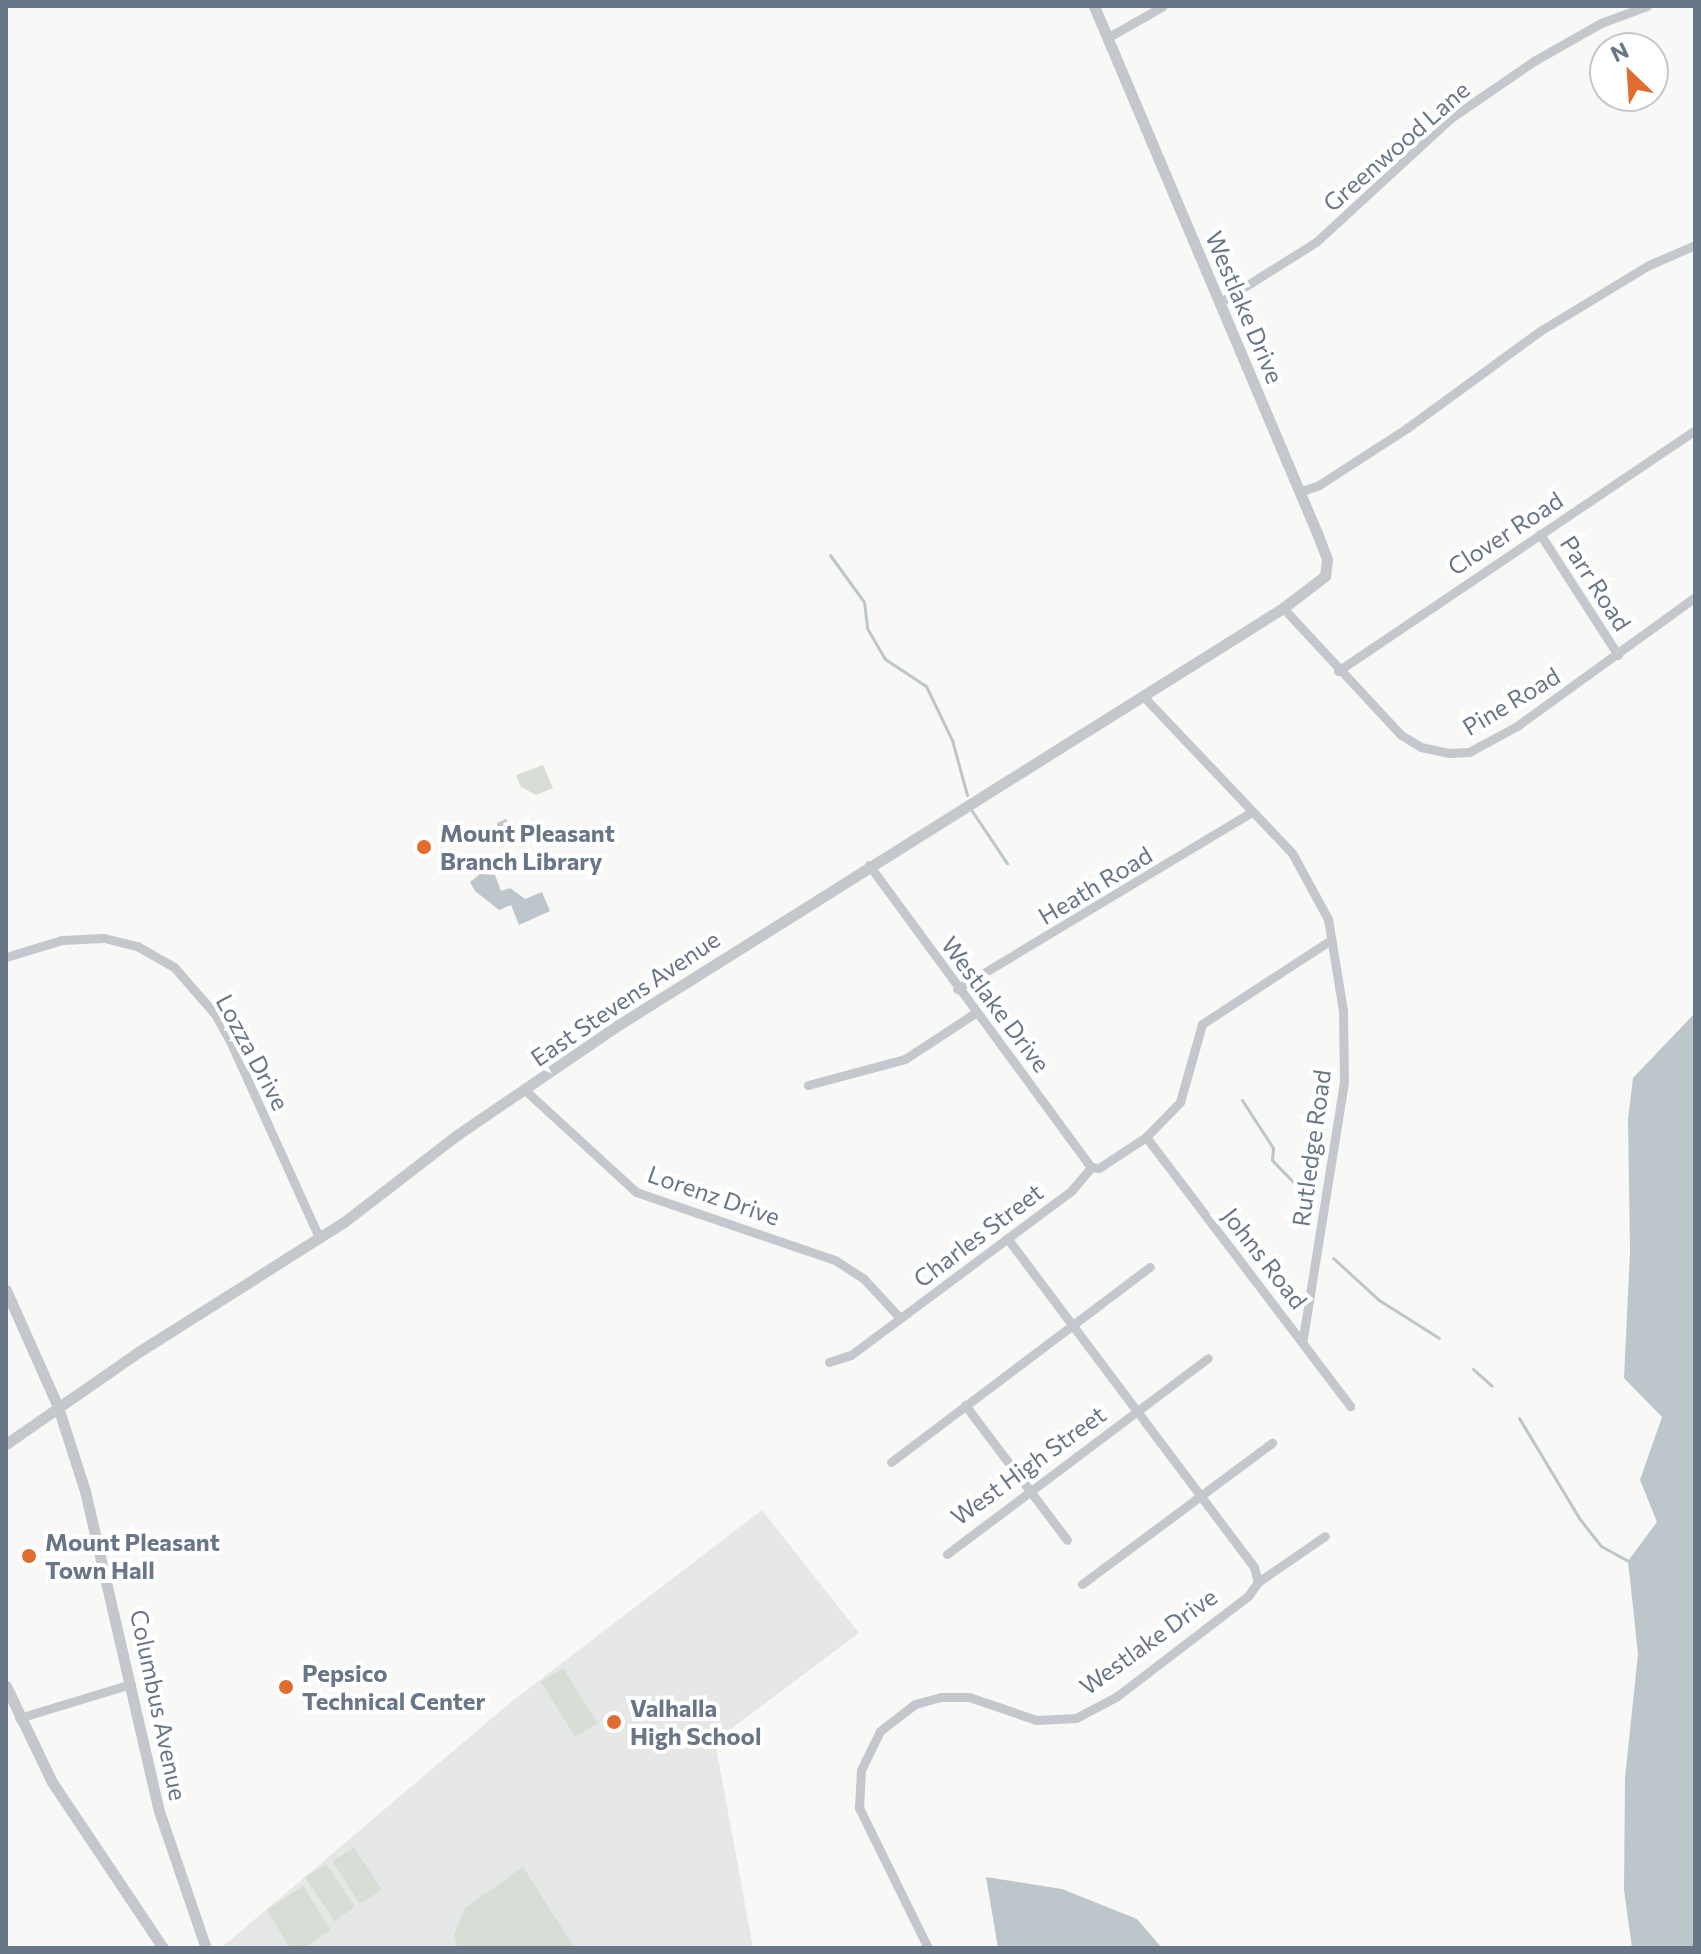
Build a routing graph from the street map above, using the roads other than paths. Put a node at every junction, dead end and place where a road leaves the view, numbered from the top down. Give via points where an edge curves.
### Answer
1 (1094, 6) edge
2 (1163, 6) edge
3 (1647, 6) edge
4 (1107, 38) junction
5 (1695, 245) edge
6 (1219, 303) junction
7 (1695, 430) edge
8 (1299, 492) junction
9 (1540, 534) junction
10 (1695, 597) edge
11 (1283, 608) junction
12 (1618, 655) junction
13 (1338, 671) junction
14 (1143, 696) junction
15 (1252, 812) junction
16 (869, 865) junction
17 (1328, 942) junction
18 (6, 957) edge
19 (957, 989) junction
20 (975, 1013) junction
21 (808, 1085) dead end
22 (527, 1092) junction
23 (1146, 1137) junction
24 (1091, 1167) junction
25 (319, 1237) junction
26 (1007, 1238) junction
27 (1150, 1267) dead end
28 (6, 1290) edge
29 (900, 1318) junction
30 (1072, 1325) junction
31 (1303, 1339) junction
32 (1208, 1358) dead end
33 (829, 1362) dead end
34 (965, 1405) junction
35 (1350, 1406) dead end
36 (58, 1407) junction
37 (1137, 1411) junction
38 (1272, 1443) dead end
39 (6, 1444) edge
40 (891, 1462) dead end
41 (1030, 1490) junction
42 (1201, 1496) junction
43 (1325, 1536) dead end
44 (1067, 1540) dead end
45 (947, 1554) dead end
46 (1258, 1582) junction
47 (1082, 1584) dead end
48 (131, 1684) junction
49 (6, 1686) edge
50 (19, 1718) junction
51 (163, 1948) edge
52 (206, 1948) edge
53 (928, 1948) edge

1 - 4 street, Westlake Drive
2 - 4 street
3 - 6 street, Greenwood Lane via 1601,23 1463,110 1316,242
4 - 6 street, Westlake Drive
5 - 8 street via 1649,265 1540,331 1407,428 1319,485
6 - 8 street, Westlake Drive
7 - 9 street, Clover Road
8 - 11 street, Westlake Drive via 1328,570
9 - 12 street, Parr Road
9 - 13 street, Clover Road
10 - 12 street, Pine Road
11 - 13 street, Pine Road
11 - 14 street, East Stevens Avenue
12 - 13 street, Pine Road via 1469,752 1421,747 1401,735
14 - 15 street, Rutledge Road
14 - 16 street, East Stevens Avenue
15 - 17 street, Rutledge Road via 1307,875 1328,919
15 - 19 street, Heath Road
16 - 19 street, Westlake Drive
16 - 22 street, East Stevens Avenue via 620,1024
17 - 23 street, Charles Street via 1202,1024 1180,1102
17 - 31 street, Rutledge Road via 1341,986 1344,1082
18 - 25 street, Lozza Drive via 62,940 104,938 137,946 174,967 215,1014 230,1041
19 - 20 street, Westlake Drive
20 - 21 street via 905,1059
20 - 24 street, Westlake Drive
22 - 25 street, East Stevens Avenue via 457,1135
22 - 29 street, Lorenz Drive via 636,1192 835,1260 864,1279
23 - 24 street, Charles Street via 1099,1168
23 - 31 street, Johns Road
24 - 26 street, Charles Street via 1072,1190
25 - 36 street, East Stevens Avenue
26 - 29 street, Charles Street
26 - 30 street
27 - 30 street
28 - 36 street, Columbus Avenue
29 - 33 street, Charles Street via 851,1355
30 - 34 street
30 - 37 street
31 - 35 street, Johns Road
32 - 37 street, West High Street
34 - 40 street
34 - 41 street
36 - 39 street, East Stevens Avenue
36 - 48 street, Columbus Avenue via 105,1561
37 - 41 street, West High Street
37 - 42 street
38 - 42 street
41 - 44 street
41 - 45 street, West High Street
42 - 46 street via 1254,1567
42 - 47 street
43 - 46 street
46 - 53 street, Westlake Drive via 1248,1596 1116,1697 1076,1718 1036,1720 969,1697 941,1697 915,1704 880,1731 861,1770 859,1808
48 - 50 street
48 - 52 street, Columbus Avenue via 164,1828
49 - 50 street
50 - 51 street via 56,1789

